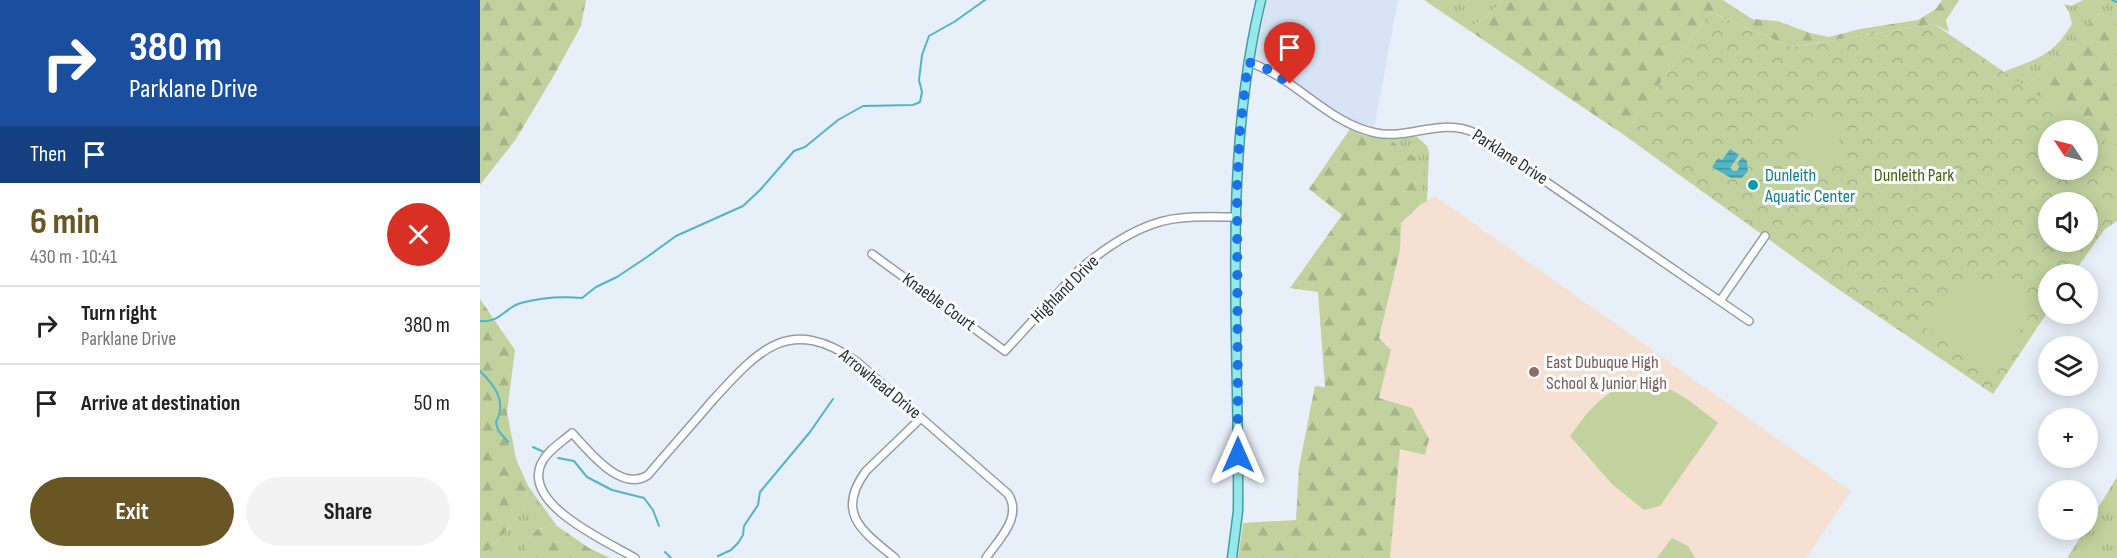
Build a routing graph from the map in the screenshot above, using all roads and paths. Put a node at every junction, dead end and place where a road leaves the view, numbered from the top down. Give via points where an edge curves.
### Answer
1 (1261, 0) edge
2 (1248, 62) junction
3 (1236, 217) junction
4 (1764, 236) dead end
5 (872, 254) dead end
6 (1720, 302) junction
7 (1749, 321) dead end
8 (1005, 351) joint
9 (921, 418) junction
10 (635, 558) edge
11 (895, 558) edge
12 (986, 558) edge
13 (1232, 558) edge

1 - 2 main road
2 - 3 main road
2 - 6 street, Parklane Drive via 1267,69 1340,118 1365,130 1380,134 1450,126 1475,133
3 - 8 street, Highland Drive via 1179,218 1130,234 1079,270
3 - 13 main road via 1238,503
4 - 6 street
5 - 8 street, Knaeble Court
6 - 7 street, Parklane Drive
9 - 10 street, Arrowhead Drive via 834,347 796,340 780,343 754,357 641,479 625,479 613,472 572,433 543,461 538,476 547,500 566,518
9 - 11 street via 866,471 852,496 853,514 859,526
9 - 12 street, Arrowhead Drive via 1012,499 1012,518

